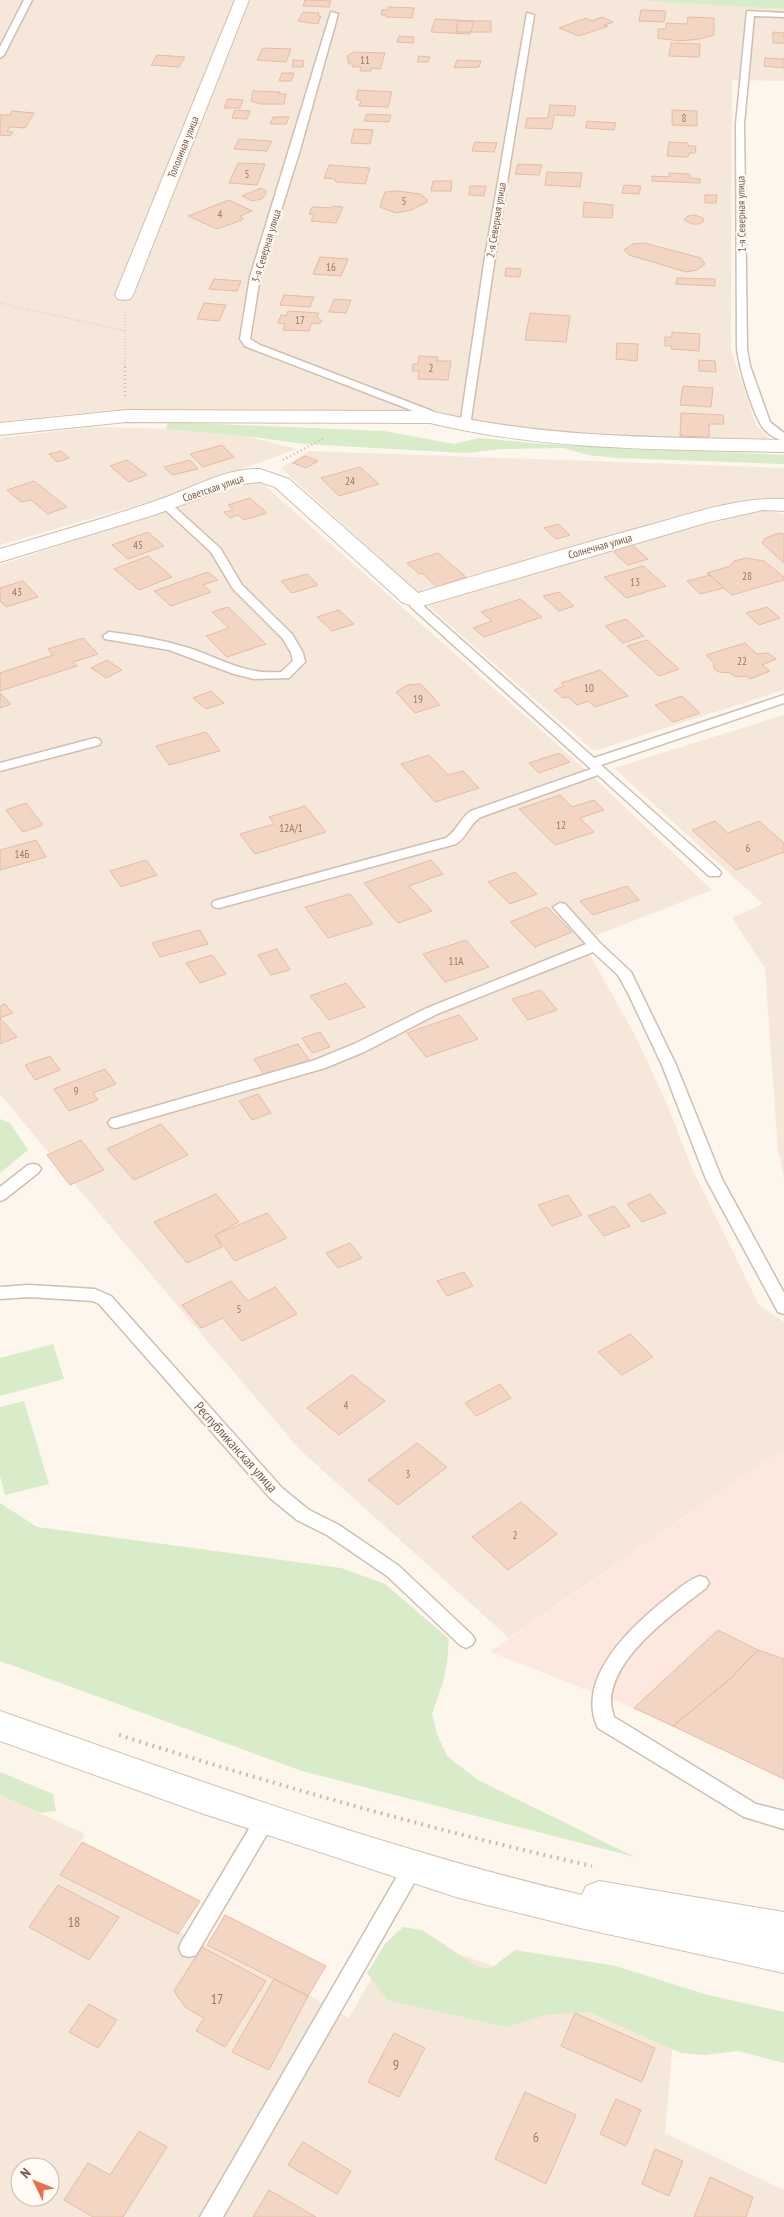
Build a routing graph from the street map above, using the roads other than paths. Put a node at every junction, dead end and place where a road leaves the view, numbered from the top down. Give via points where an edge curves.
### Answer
1 (28, 0) edge
2 (242, 0) edge
3 (334, 14) dead end
4 (530, 15) dead end
5 (784, 15) edge
6 (0, 55) edge
7 (124, 295) road end
8 (434, 418) junction
9 (466, 426) junction
10 (0, 429) edge
11 (784, 438) edge
12 (784, 446) edge
13 (165, 504) junction
14 (784, 505) edge
15 (0, 556) edge
16 (415, 599) junction
17 (109, 636) dead end
18 (784, 699) edge
19 (94, 742) dead end
20 (597, 766) junction
21 (0, 767) edge
22 (714, 872) dead end
23 (219, 904) dead end
24 (560, 907) dead end
25 (594, 946) junction
26 (116, 1123) dead end
27 (33, 1170) dead end
28 (0, 1195) edge
29 (0, 1293) edge
30 (784, 1308) edge
31 (700, 1583) dead end
32 (466, 1640) dead end
33 (0, 1726) edge
34 (266, 1818) junction
35 (784, 1820) edge
36 (417, 1866) junction
37 (784, 1930) edge
38 (189, 1948) dead end
39 (784, 1956) edge
40 (211, 2217) edge

1 - 6 lane
2 - 7 street, Тополиная улица
3 - 8 lane, 3-я Северная улица via 255,277 245,339 248,344
4 - 9 lane, 2-я Северная улица
5 - 11 lane, 1-я Северная улица via 750,13 740,124 742,348 765,423
8 - 9 street
8 - 10 street via 126,416
9 - 12 street via 527,435 738,447
13 - 15 street, Советская улица
13 - 16 street, Советская улица via 244,476 259,474 271,477 282,483
13 - 17 lane via 216,550 237,587 288,637 299,662 285,675 249,676 210,660 143,640
14 - 16 street, Солнечная улица via 763,504 706,516
16 - 20 lane via 415,604
18 - 20 lane
19 - 21 lane
20 - 22 lane
20 - 23 lane via 476,814 468,819 461,835 451,841
24 - 25 lane
25 - 26 lane via 432,1011 320,1064
25 - 30 lane via 624,972 647,1015 714,1180
27 - 28 lane
29 - 32 lane, Республиканская улица via 62,1292 95,1295 106,1300 276,1493 303,1515 333,1530 393,1571
31 - 35 lane via 646,1626 616,1662 601,1695 600,1711 605,1722 751,1811
33 - 34 street
34 - 36 street
34 - 38 lane
36 - 37 street
36 - 39 street via 459,1881 580,1911
36 - 40 lane

